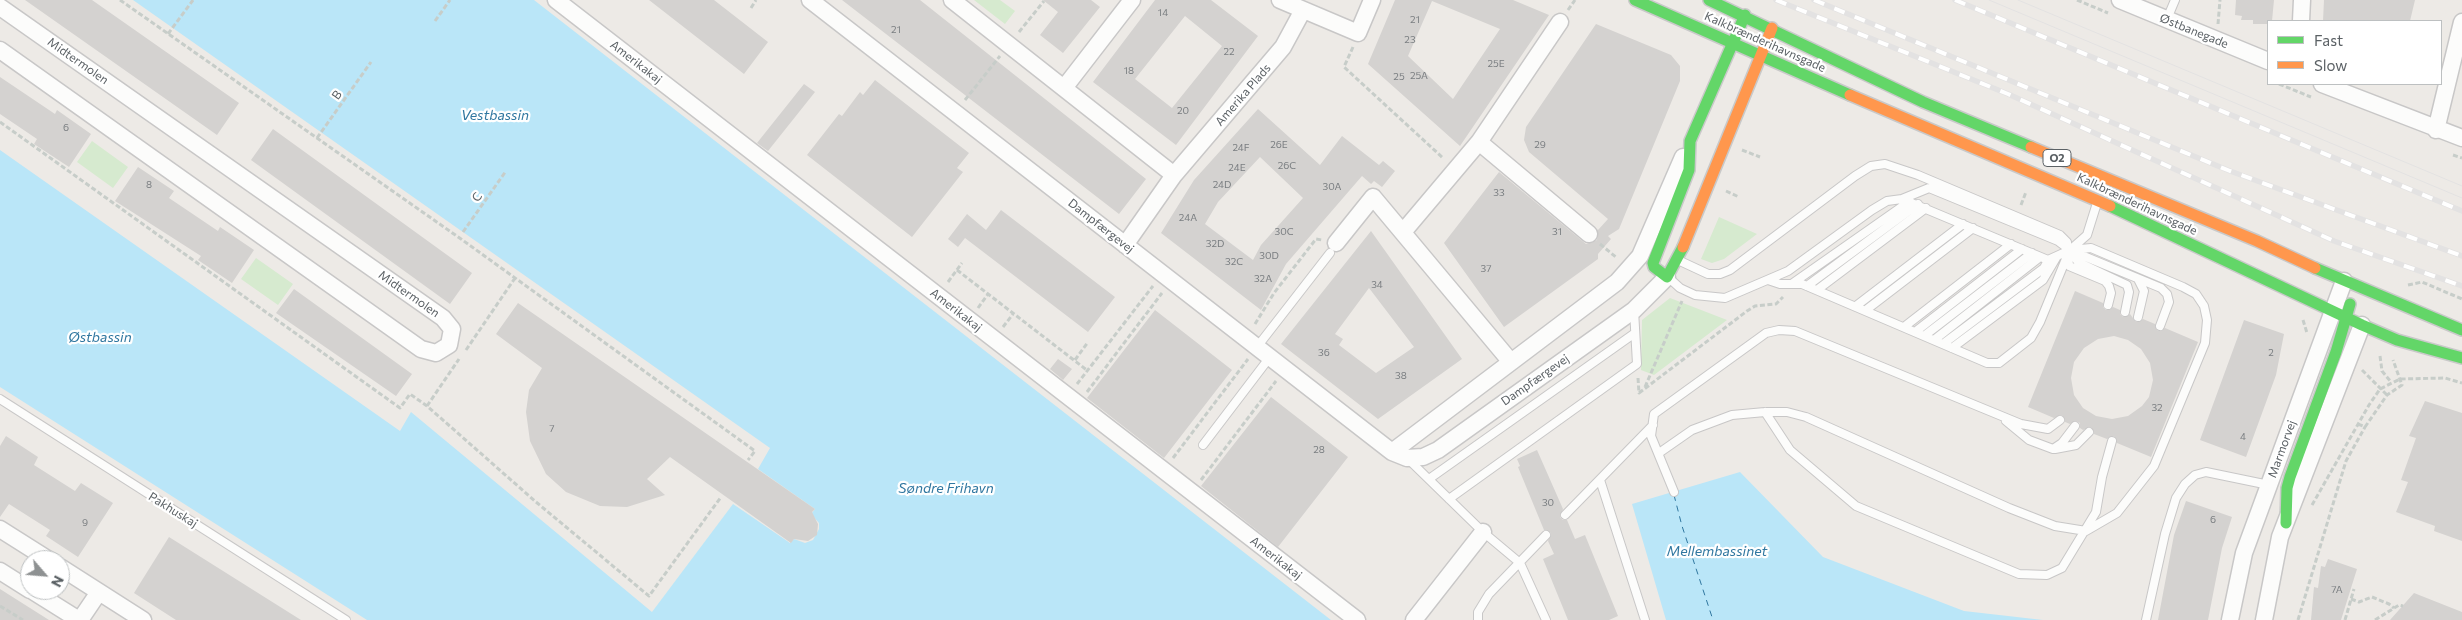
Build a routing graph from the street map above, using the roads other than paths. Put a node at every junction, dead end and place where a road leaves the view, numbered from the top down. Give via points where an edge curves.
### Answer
1 (556, 0) edge
2 (810, 0) edge
3 (952, 0) edge
4 (1132, 0) edge
5 (1280, 0) edge
6 (1372, 0) edge
7 (1635, 0) edge
8 (1709, 0) edge
9 (2120, 0) edge
10 (2176, 0) edge
11 (2302, 0) edge
12 (0, 7) edge
13 (1303, 10) junction
14 (1745, 15) junction
15 (2167, 19) junction
16 (2301, 20) edge
17 (1560, 22) dead end
18 (2462, 22) edge
19 (1772, 28) junction
20 (1733, 43) junction
21 (0, 50) edge
22 (1761, 56) junction
23 (2267, 62) edge
24 (2324, 85) edge
25 (1064, 88) junction
26 (2436, 130) junction
27 (2462, 138) edge
28 (1690, 141) joint
29 (1479, 142) junction
30 (1174, 175) junction
31 (2103, 190) junction
32 (1906, 200) junction
33 (1918, 204) junction
34 (1926, 208) junction
35 (1963, 224) junction
36 (1973, 228) junction
37 (1402, 232) junction
38 (1589, 234) dead end
39 (2011, 244) junction
40 (1125, 245) junction
41 (1652, 246) junction
42 (1333, 248) joint
43 (2022, 250) junction
44 (2070, 250) junction
45 (2032, 254) junction
46 (2048, 258) junction
47 (1678, 260) junction
48 (1667, 277) junction
49 (2137, 277) junction
50 (1768, 280) junction
51 (2344, 281) junction
52 (1793, 283) junction
53 (1807, 286) junction
54 (1817, 290) junction
55 (2108, 305) dead end
56 (1856, 306) junction
57 (1634, 310) junction
58 (1866, 310) junction
59 (2125, 312) dead end
60 (2333, 312) junction
61 (2138, 317) dead end
62 (2355, 322) junction
63 (2160, 326) dead end
64 (1904, 327) junction
65 (2462, 330) edge
66 (1915, 332) junction
67 (1635, 333) junction
68 (1924, 336) junction
69 (1934, 340) junction
70 (1943, 344) junction
71 (1257, 347) junction
72 (1952, 348) junction
73 (1270, 357) junction
74 (2462, 358) edge
75 (1511, 362) junction
76 (2302, 394) junction
77 (2327, 398) junction
78 (0, 399) edge
79 (1765, 412) junction
80 (2000, 415) junction
81 (2060, 420) dead end
82 (1653, 425) junction
83 (2075, 426) dead end
84 (2089, 432) dead end
85 (2112, 441) dead end
86 (1203, 445) dead end
87 (2282, 446) junction
88 (2053, 449) junction
89 (2307, 449) junction
90 (1659, 452) junction
91 (1399, 455) junction
92 (1429, 479) junction
93 (1600, 480) junction
94 (2269, 485) junction
95 (1674, 492) dead end
96 (1449, 499) junction
97 (1565, 515) dead end
98 (0, 529) edge
99 (1483, 532) junction
100 (2086, 532) junction
101 (1546, 535) dead end
102 (33, 550) edge
103 (1520, 563) junction
104 (0, 571) edge
105 (70, 573) edge
106 (20, 584) edge
107 (99, 592) junction
108 (47, 600) edge
109 (80, 620) edge
110 (143, 620) edge
111 (346, 620) edge
112 (1356, 620) edge
113 (1414, 620) edge
114 (1478, 620) edge
115 (1546, 620) edge
116 (1646, 620) edge
117 (2146, 620) edge
118 (2230, 620) edge
119 (2264, 620) edge

1 - 112 street, Amerikakaj
2 - 40 street, Dampfærgevej
3 - 25 street
4 - 25 street
5 - 13 street
6 - 13 street via 1358,33
7 - 20 main road, Kalkbrænderihavnsgade / O2
8 - 14 main road, Kalkbrænderihavnsgade / O2
9 - 15 street, Østbanegade
10 - 15 lane
11 - 16 street
12 - 21 street, Midtermolen via 443,318 452,330 449,344 436,353 421,349
13 - 30 street, Amerika Plads via 1283,48
14 - 19 main road, Kalkbrænderihavnsgade / O2
14 - 20 main road
15 - 23 street, Østbanegade
17 - 29 street
18 - 26 street
19 - 22 main road, Dampfærgevej
19 - 31 main road, Kalkbrænderihavnsgade / O2
20 - 22 main road, Kalkbrænderihavnsgade / O2
20 - 28 main road
22 - 31 main road, Kalkbrænderihavnsgade / O2
22 - 47 main road, Dampfærgevej
24 - 26 street
25 - 30 street
26 - 27 street
28 - 41 street
29 - 37 street
29 - 38 street
30 - 40 street, Amerika Plads
31 - 44 lane via 2087,235
31 - 51 main road, Kalkbrænderihavnsgade / O2 via 2257,241
31 - 60 main road, Kalkbrænderihavnsgade / O2
32 - 33 lane
32 - 44 lane via 1929,188
32 - 50 lane via 1888,201 1872,210 1788,271
32 - 52 lane
33 - 34 lane
33 - 53 lane
34 - 35 lane
34 - 54 lane
35 - 36 lane
35 - 56 lane
36 - 39 lane
36 - 58 lane
37 - 42 street via 1373,197
37 - 75 street
39 - 43 lane
39 - 64 lane
40 - 71 street, Dampfærgevej
41 - 47 street
41 - 48 main road via 1654,267
41 - 75 street via 1617,282
42 - 71 lane
43 - 45 lane
43 - 66 lane
44 - 46 lane
44 - 47 lane via 2060,235 1885,164 1871,166 1854,176 1730,270 1708,274
44 - 49 lane
44 - 55 lane via 2070,266 2105,281 2109,286
44 - 59 lane via 2078,262 2127,285 2129,292
44 - 72 lane via 2031,338 1999,363 1988,363
44 - 100 lane via 2091,248 2183,287 2196,294 2204,306 2207,320 2205,343 2154,466 2117,513
45 - 46 lane
45 - 68 lane
46 - 69 lane
46 - 70 lane via 2044,268
46 - 72 lane via 2043,280
47 - 48 main road, Dampfærgevej
48 - 50 lane via 1686,290 1710,298 1724,298
48 - 57 street, Dampfærgevej
49 - 61 lane via 2144,291
49 - 63 lane via 2168,294 2169,302
50 - 52 lane via 1780,284
51 - 60 street, Marmorvej
51 - 62 main road
51 - 65 main road, Kalkbrænderihavnsgade / O2
52 - 53 lane
53 - 54 lane
54 - 56 lane
56 - 58 lane
57 - 67 lane
57 - 91 street, Dampfærgevej via 1438,450 1423,456
58 - 64 lane
60 - 62 main road, Kalkbrænderihavnsgade / O2
60 - 76 street, Marmorvej
62 - 74 main road, Kalkbrænderihavnsgade / O2 via 2397,340
62 - 77 street
64 - 66 lane
66 - 68 lane
67 - 92 lane
67 - 96 lane via 1637,364
68 - 69 lane
69 - 70 lane
70 - 72 lane
71 - 73 street, Dampfærgevej
73 - 86 lane
73 - 91 street, Dampfærgevej
75 - 91 street
76 - 77 lane
76 - 87 street, Marmorvej
77 - 89 street
78 - 111 lane, Pakhuskaj
79 - 90 lane via 1732,415 1692,430
79 - 100 lane via 1806,416 2009,508 2055,526
79 - 100 lane via 1790,450 1856,506 2019,574 2047,575 2062,568
80 - 81 lane via 2021,424 2048,429
80 - 82 lane via 1795,331 1780,330 1766,333 1691,386 1654,414
80 - 88 lane via 2028,440
82 - 90 lane via 1651,436
82 - 93 lane
83 - 88 lane
84 - 88 lane via 2076,445
85 - 100 lane via 2096,512
87 - 89 lane
87 - 94 street, Marmorvej
89 - 119 street via 2280,537
90 - 95 lane
91 - 92 lane
92 - 96 lane
93 - 97 lane
93 - 116 lane
94 - 117 lane via 2206,472 2195,475 2185,484 2176,498 2165,534
94 - 118 street, Marmorvej via 2244,553
96 - 99 lane
98 - 102 street
99 - 103 lane
99 - 113 street
101 - 103 lane
103 - 114 lane via 1489,594 1478,612
103 - 115 lane
104 - 106 street
105 - 107 street
107 - 109 street
107 - 110 street
108 - 109 street

